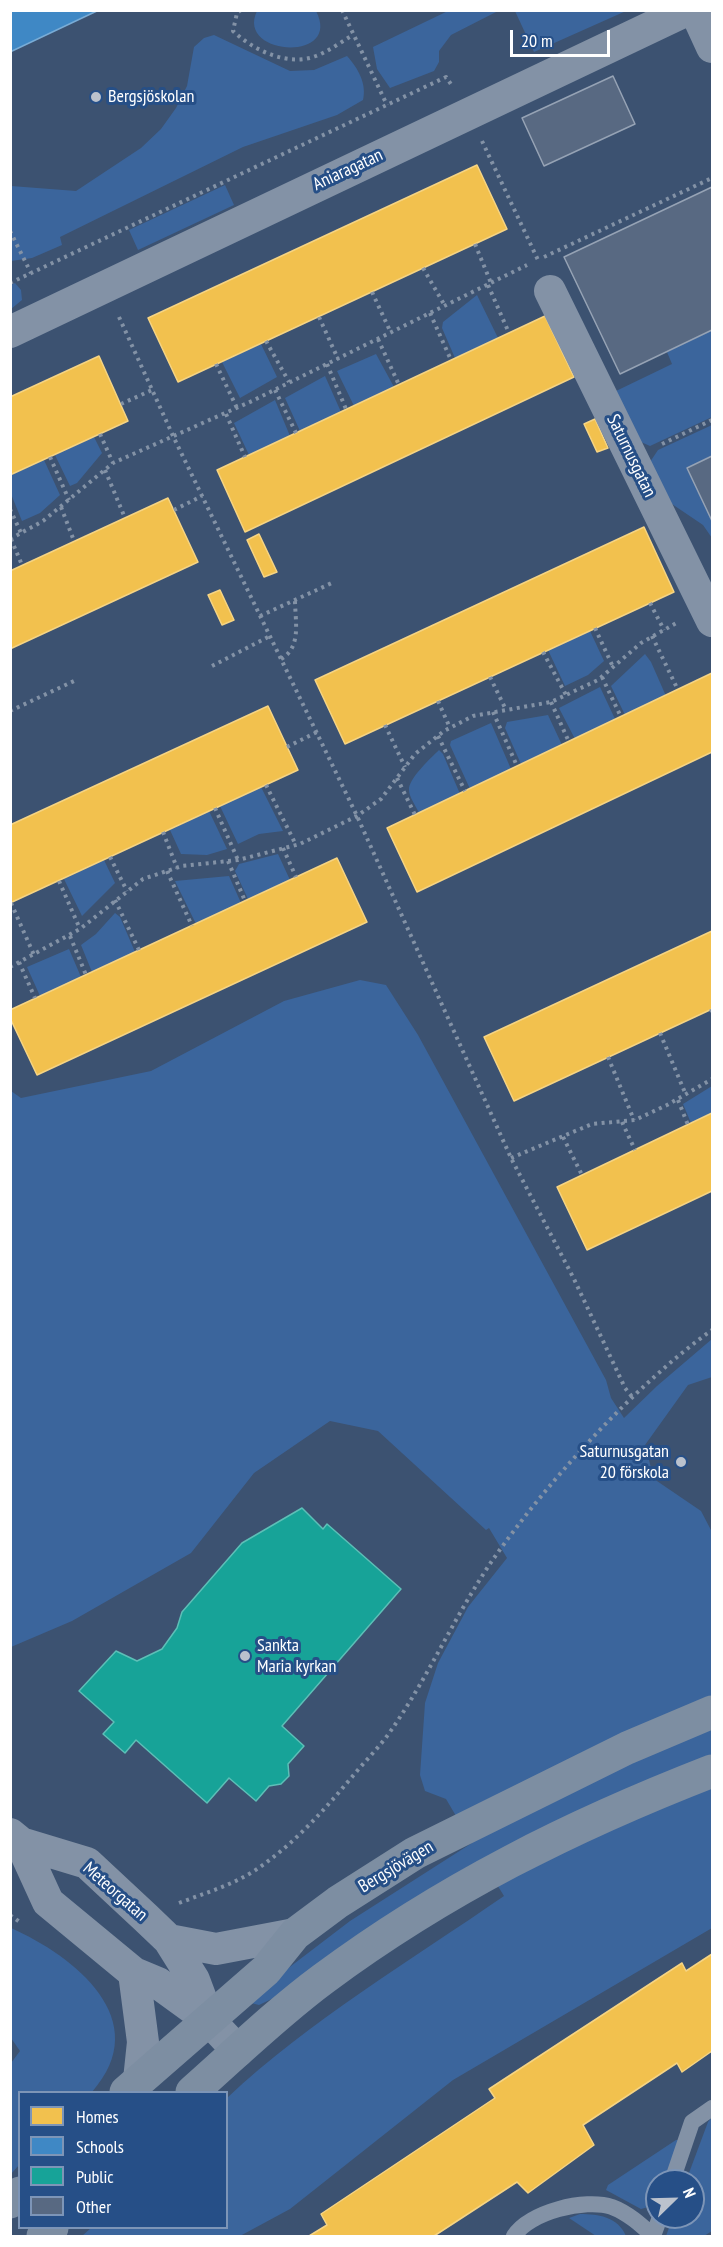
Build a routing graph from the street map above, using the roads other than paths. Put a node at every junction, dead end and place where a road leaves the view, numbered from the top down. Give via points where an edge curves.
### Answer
1 (687, 10) edge
2 (695, 10) edge
3 (712, 47) edge
4 (550, 291) road end
5 (10, 332) edge
6 (710, 614) edge
7 (712, 1712) edge
8 (712, 1771) edge
9 (14, 1844) edge
10 (295, 1934) junction
11 (169, 1941) junction
12 (134, 1973) junction
13 (209, 2020) junction
14 (238, 2051) junction
15 (133, 2086) edge
16 (193, 2091) edge
17 (712, 2108) edge
18 (676, 2169) edge
19 (656, 2229) edge
20 (514, 2236) edge

1 - 5 street, Aniaragatan
2 - 3 street
4 - 6 street, Saturnusgatan
7 - 10 street, Bergsjövägen via 627,1748 415,1853
8 - 14 street via 566,1833 443,1899 323,1979
9 - 11 street, Meteorgatan via 87,1863
9 - 12 street, Meteorgatan via 48,1902
10 - 11 street via 216,1949
10 - 13 street, Bergsjövägen via 266,1970
11 - 13 street, Meteorgatan via 194,1980
12 - 13 street, Meteorgatan via 158,1983
12 - 15 street via 143,2042
13 - 14 street, Meteorgatan
13 - 15 street, Bergsjövägen
14 - 16 street
17 - 18 lane via 692,2122
19 - 20 lane via 653,2236 610,2206 577,2206 545,2212 518,2229

